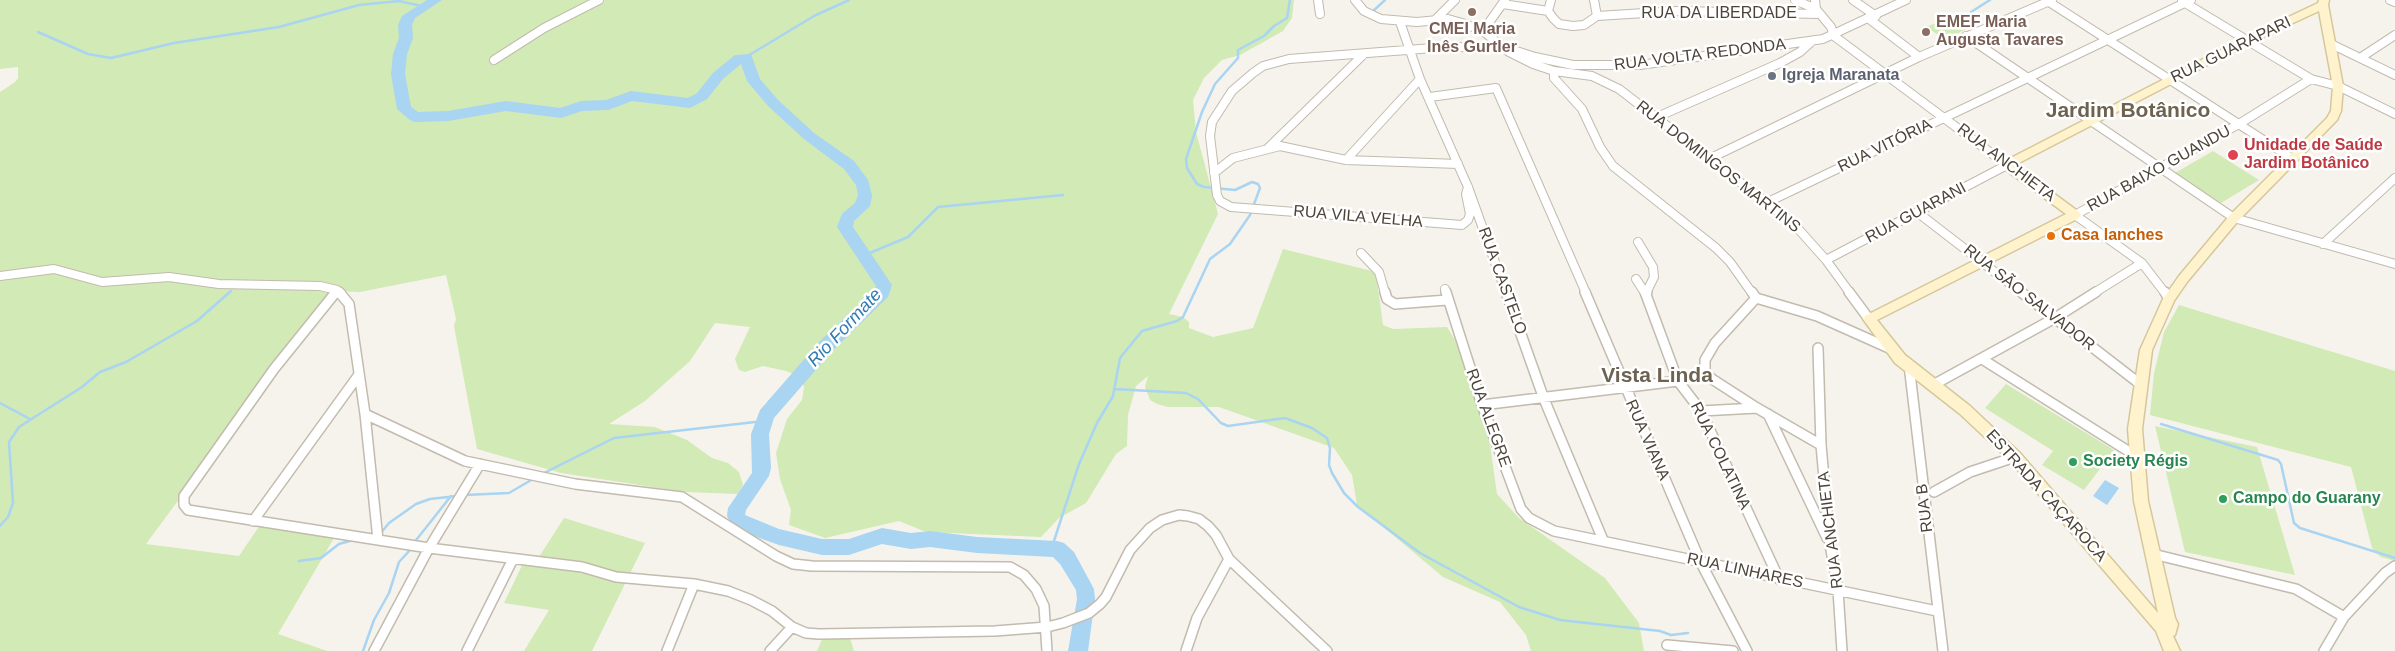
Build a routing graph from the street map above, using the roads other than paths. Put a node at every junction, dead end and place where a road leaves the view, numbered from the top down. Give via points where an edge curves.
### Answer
1 (599, 0) edge
2 (1318, 0) edge
3 (1355, 0) edge
4 (1455, 0) edge
5 (1551, 0) edge
6 (1594, 0) edge
7 (1795, 0) edge
8 (1815, 0) edge
9 (1854, 0) edge
10 (1906, 0) edge
11 (2049, 0) edge
12 (2390, 0) edge
13 (2185, 1) edge
14 (1504, 2) edge
15 (2321, 2) edge
16 (2395, 2) edge
17 (1548, 11) junction
18 (1818, 11) junction
19 (1320, 14) dead end
20 (1597, 16) junction
21 (1876, 16) junction
22 (1868, 18) junction
23 (1436, 19) junction
24 (1400, 22) junction
25 (1482, 31) junction
26 (1834, 36) junction
27 (1966, 36) junction
28 (2394, 36) edge
29 (2108, 40) junction
30 (2248, 40) junction
31 (1812, 42) junction
32 (2331, 44) junction
33 (1501, 46) junction
34 (1410, 51) junction
35 (1363, 55) junction
36 (1919, 57) junction
37 (2360, 58) junction
38 (494, 60) dead end
39 (1554, 71) junction
40 (1884, 73) junction
41 (2395, 75) edge
42 (1420, 78) junction
43 (2030, 78) junction
44 (2172, 79) junction
45 (2310, 79) junction
46 (2338, 86) junction
47 (1430, 97) junction
48 (2395, 114) edge
49 (1657, 116) junction
50 (1945, 118) junction
51 (2093, 122) junction
52 (2239, 124) junction
53 (1268, 148) junction
54 (1711, 158) junction
55 (2293, 158) junction
56 (1346, 160) junction
57 (1458, 164) junction
58 (2007, 165) junction
59 (2160, 168) junction
60 (1214, 173) junction
61 (2395, 178) edge
62 (1468, 187) junction
63 (1768, 202) junction
64 (1917, 212) junction
65 (2075, 215) junction
66 (2234, 218) junction
67 (1638, 242) dead end
68 (2323, 244) junction
69 (1361, 253) dead end
70 (1826, 260) junction
71 (1982, 262) junction
72 (2142, 263) junction
73 (2395, 264) edge
74 (0, 276) edge
75 (1636, 279) dead end
76 (1445, 289) dead end
77 (337, 290) junction
78 (1646, 294) junction
79 (1756, 298) junction
80 (2169, 299) junction
81 (1447, 300) junction
82 (2055, 318) junction
83 (1869, 319) junction
84 (1818, 348) dead end
85 (1892, 350) junction
86 (1982, 359) junction
87 (1909, 365) junction
88 (358, 376) junction
89 (1678, 381) junction
90 (2140, 384) junction
91 (1933, 385) junction
92 (1625, 389) junction
93 (1544, 399) junction
94 (1482, 405) junction
95 (1757, 408) junction
96 (1701, 411) junction
97 (365, 414) junction
98 (1768, 414) junction
99 (1821, 444) junction
100 (2136, 456) junction
101 (2015, 457) junction
102 (480, 464) junction
103 (1934, 492) dead end
104 (253, 521) junction
105 (1554, 530) joint
106 (378, 540) junction
107 (1603, 540) junction
108 (1830, 544) junction
109 (429, 548) junction
110 (2153, 554) junction
111 (513, 559) junction
112 (1229, 559) junction
113 (1701, 563) junction
114 (2395, 566) edge
115 (1778, 579) junction
116 (694, 584) junction
117 (1838, 590) junction
118 (1937, 612) junction
119 (1090, 613) joint
120 (2344, 617) junction
121 (1063, 623) joint
122 (2165, 626) edge
123 (792, 627) junction
124 (1048, 627) junction
125 (1667, 645) dead end
126 (374, 651) edge
127 (467, 651) edge
128 (668, 651) edge
129 (770, 651) edge
130 (1047, 651) edge
131 (1186, 651) edge
132 (1327, 651) edge
133 (1732, 651) edge
134 (1747, 651) edge
135 (1842, 651) edge
136 (1943, 651) edge
137 (2324, 651) edge

1 - 38 street via 544,28
2 - 19 street
3 - 24 street via 1373,16
4 - 23 street
5 - 17 street
6 - 20 street
7 - 18 street
8 - 18 street
9 - 21 street
10 - 21 street
11 - 27 street
11 - 29 street
12 - 16 street
13 - 29 street, RUA VITÓRIA
13 - 30 street
14 - 17 street
14 - 25 street
15 - 30 main road, RUA GUARAPARI
15 - 32 main road
17 - 20 street, RUA DA LIBERDADE via 1556,22 1569,26 1584,24
18 - 20 street, RUA DA LIBERDADE via 1677,11
18 - 26 street
21 - 22 street
22 - 26 street
22 - 36 street
23 - 24 street
23 - 25 street via 1448,19
24 - 34 street, RUA CASTELO
25 - 33 street
26 - 31 street
26 - 40 street, RUA ANCHIETA
27 - 36 street
27 - 43 street
28 - 37 street
29 - 43 street, RUA VITÓRIA
29 - 44 street
30 - 44 main road, RUA GUARAPARI
30 - 45 street
31 - 33 street, RUA VOLTA REDONDA via 1647,64 1602,66 1558,63
31 - 49 street via 1780,64
32 - 37 street
32 - 46 main road
33 - 34 street
33 - 39 street via 1519,58
34 - 35 street
34 - 42 street, RUA CASTELO
35 - 53 street
35 - 60 street via 1289,59 1263,66 1253,73 1232,91 1212,122 1210,136
36 - 40 street
37 - 41 street
39 - 49 street, RUA DOMINGOS MARTINS via 1600,79
39 - 79 street via 1554,78 1582,109 1613,166 1716,248
40 - 50 street, RUA ANCHIETA
40 - 54 street
42 - 47 street, RUA CASTELO
42 - 56 street
43 - 50 street, RUA VITÓRIA
43 - 51 street
44 - 51 main road, RUA GUARAPARI
44 - 52 street
45 - 46 street
45 - 52 street, RUA BAIXO GUANDU
46 - 48 street
46 - 55 main road via 2338,106 2332,120
47 - 57 street, RUA CASTELO
47 - 92 street, RUA VIANA via 1496,88 1555,219
49 - 54 street, RUA DOMINGOS MARTINS
50 - 58 street, RUA ANCHIETA
50 - 63 street, RUA VITÓRIA
51 - 58 main road, RUA GUARAPARI
51 - 59 street
52 - 55 street
52 - 59 street, RUA BAIXO GUANDU
53 - 56 street via 1284,147
53 - 60 street via 1233,158
54 - 63 street, RUA DOMINGOS MARTINS
55 - 66 main road
56 - 57 street
57 - 62 street, RUA CASTELO
58 - 64 street, RUA GUARANI
58 - 65 main road, RUA ANCHIETA
59 - 65 street, RUA BAIXO GUANDU
59 - 66 street
60 - 62 street, RUA VILA VELHA via 1217,195 1220,201 1231,207 1462,225 1470,214 1466,194
61 - 68 street
62 - 93 street, RUA CASTELO
63 - 70 street, RUA DOMINGOS MARTINS via 1802,230
64 - 70 street, RUA GUARANI
64 - 71 street, RUA SÃO SALVADOR
65 - 71 main road, RUA BAIXO GUANDU
65 - 72 street, RUA ANCHIETA
66 - 68 street
66 - 80 main road
67 - 78 street via 1654,277
68 - 73 street
69 - 81 street via 1379,272 1390,302
70 - 83 street, RUA DOMINGOS MARTINS
71 - 82 street, RUA SÃO SALVADOR
71 - 83 main road, RUA BAIXO GUANDU
72 - 80 street, RUA ANCHIETA
72 - 82 street
74 - 77 street via 54,269 102,282 168,277 219,284 320,286
75 - 78 street, RUA COLATINA
76 - 81 street, RUA ALEGRE
77 - 88 street via 349,304
77 - 104 street via 274,368 184,496 184,506 194,512
78 - 89 street, RUA COLATINA
79 - 85 street, ESTRADA CAÇAROCA via 1817,316
79 - 95 street, RUA COLATINA via 1722,332 1703,365 1712,379
80 - 90 main road via 2146,350
81 - 94 street, RUA ALEGRE
82 - 86 street
82 - 90 street, RUA SÃO SALVADOR
83 - 85 main road, RUA DOMINGOS MARTINS
84 - 99 street, RUA ANCHIETA
85 - 87 main road, ESTRADA CAÇAROCA
86 - 91 street
86 - 100 street
87 - 91 main road, ESTRADA CAÇAROCA
87 - 118 street, RUA B
88 - 97 street
88 - 104 street
89 - 92 street
89 - 96 street, RUA COLATINA
90 - 100 main road via 2135,428
91 - 101 main road, ESTRADA CAÇAROCA
92 - 93 street
92 - 113 street, RUA VIANA
93 - 94 street
93 - 107 street, RUA CASTELO
94 - 105 street, RUA ALEGRE via 1521,509 1529,518
95 - 96 street
95 - 98 street
96 - 115 street, RUA COLATINA
97 - 102 street via 451,455
97 - 106 street
98 - 99 street
98 - 108 street
99 - 108 street, RUA ANCHIETA
100 - 110 main road via 2140,501
101 - 103 street via 1970,472
101 - 122 main road, ESTRADA CAÇAROCA via 2143,606
102 - 109 street
102 - 124 street via 574,484 682,496 776,556 802,565 1010,567 1024,576 1036,590 1044,606
104 - 106 street
105 - 107 street, RUA LINHARES
106 - 109 street
107 - 113 street, RUA LINHARES
108 - 117 street, RUA ANCHIETA
109 - 111 street
109 - 126 street
110 - 120 street via 2296,589
110 - 122 main road
111 - 116 street via 582,568 616,577
111 - 127 street
112 - 119 street via 1216,535 1199,519 1179,516 1162,520 1130,550 1106,597
112 - 131 street via 1197,618
112 - 132 street
113 - 115 street, RUA LINHARES
113 - 134 street, RUA VIANA
114 - 120 street
115 - 117 street, RUA LINHARES
116 - 123 street via 751,600
116 - 128 street
117 - 118 street, RUA LINHARES
117 - 135 street, RUA ANCHIETA
118 - 136 street, RUA B
119 - 121 street
120 - 137 street
121 - 124 street
123 - 124 street via 819,634
123 - 129 street
124 - 130 street
125 - 133 street

